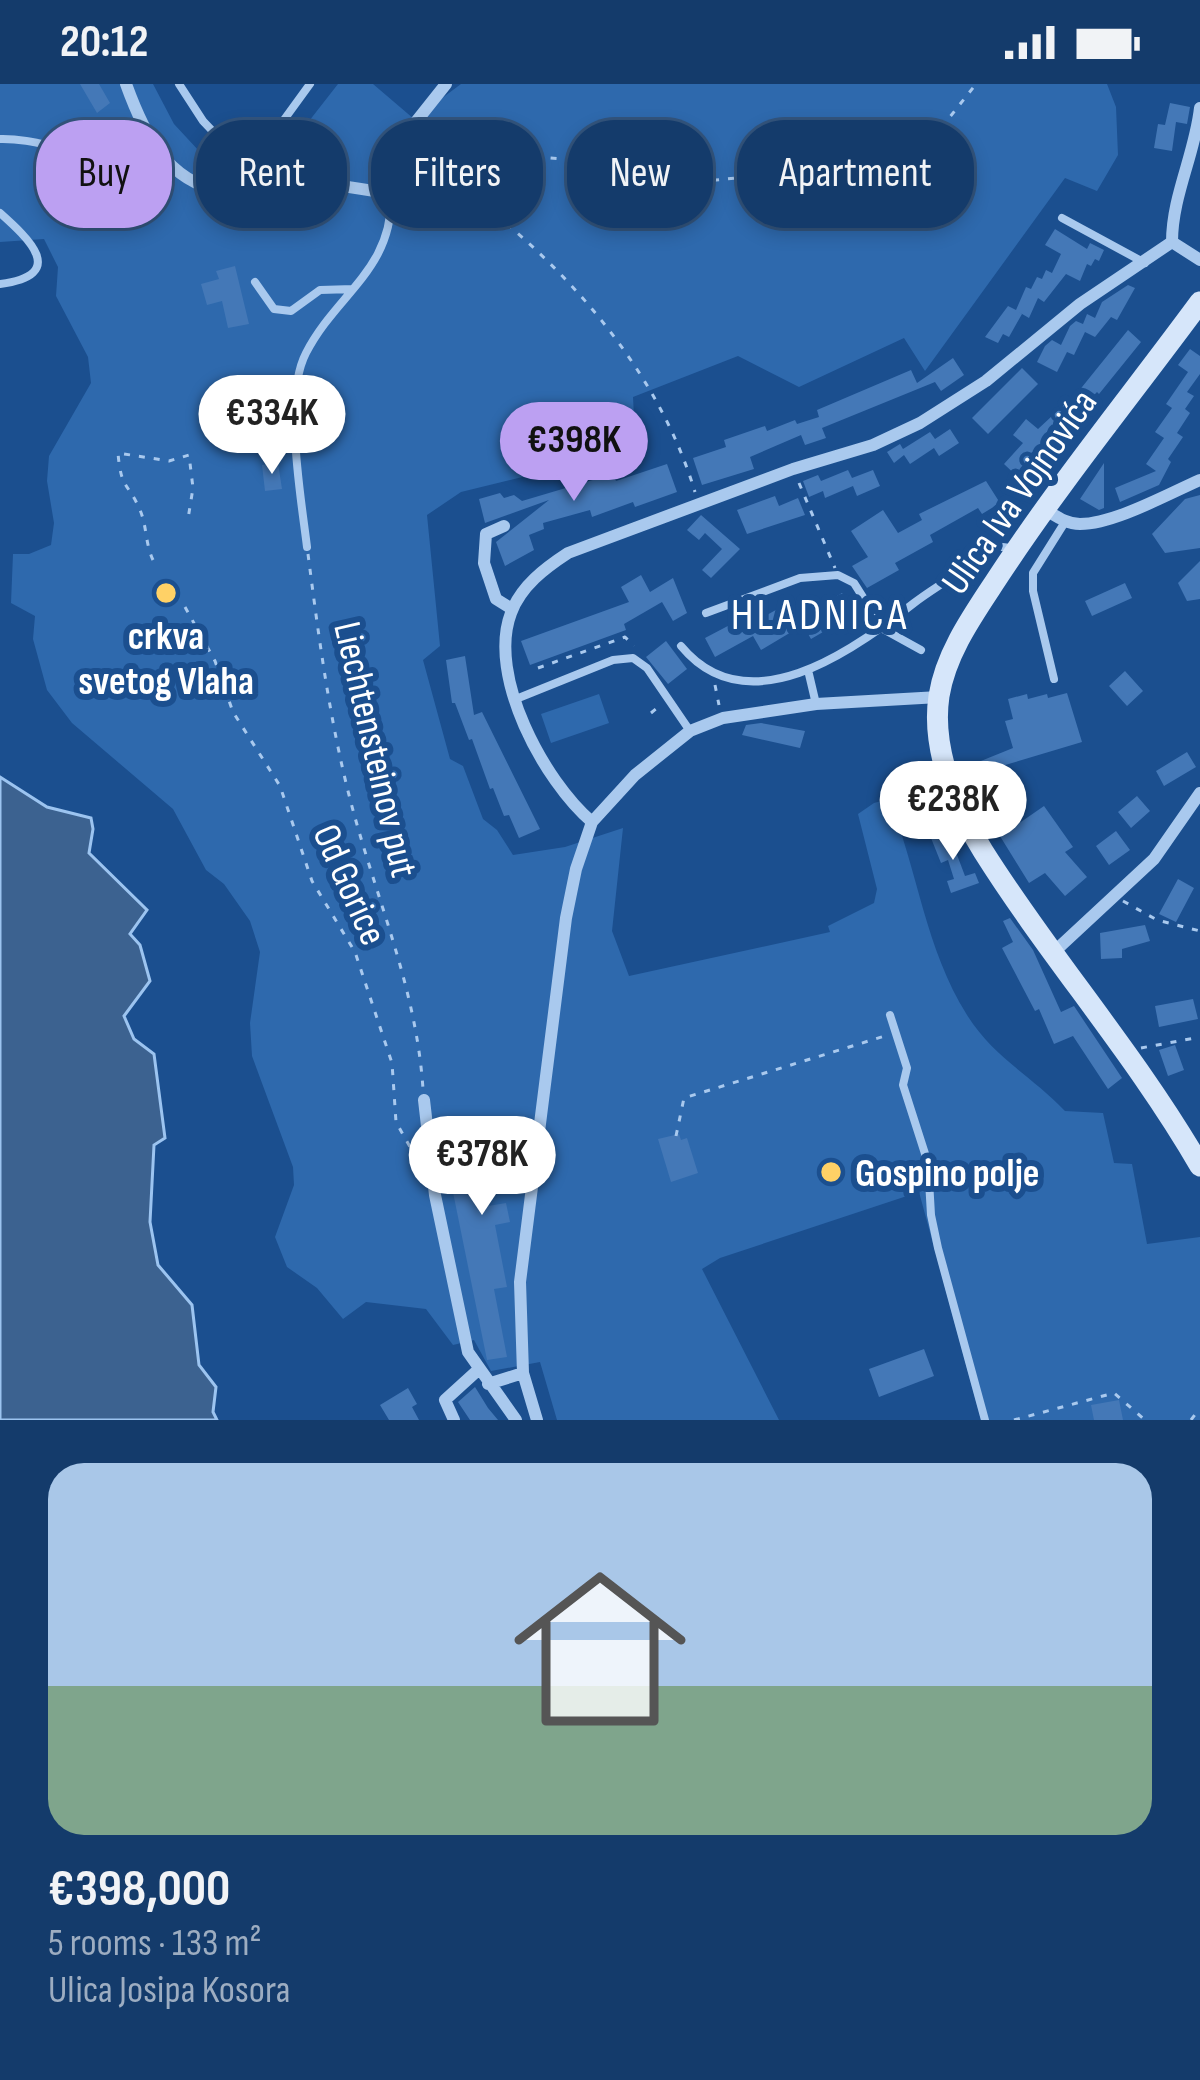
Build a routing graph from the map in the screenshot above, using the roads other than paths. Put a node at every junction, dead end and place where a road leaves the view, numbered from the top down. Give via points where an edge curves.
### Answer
1 (126, 84) edge
2 (178, 84) edge
3 (310, 84) edge
4 (446, 84) edge
5 (1200, 108) edge
6 (140, 120) edge
7 (417, 120) edge
8 (0, 139) edge
9 (36, 146) edge
10 (172, 167) edge
11 (371, 191) edge
12 (0, 213) edge
13 (1063, 218) dead end
14 (389, 228) edge
15 (1172, 242) junction
16 (1200, 260) edge
17 (1145, 263) junction
18 (255, 282) dead end
19 (0, 284) edge
20 (356, 288) junction
21 (1200, 302) edge
22 (1200, 480) edge
23 (1043, 509) junction
24 (1065, 522) junction
25 (504, 526) dead end
26 (307, 547) road end
27 (1016, 550) junction
28 (512, 609) junction
29 (706, 613) dead end
30 (883, 629) junction
31 (681, 646) dead end
32 (921, 650) dead end
33 (808, 670) junction
34 (1054, 679) dead end
35 (939, 697) junction
36 (516, 699) junction
37 (815, 704) junction
38 (690, 731) junction
39 (1200, 793) edge
40 (592, 822) junction
41 (1054, 951) junction
42 (890, 1015) dead end
43 (424, 1100) road end
44 (1200, 1166) edge
45 (478, 1370) junction
46 (524, 1379) junction
47 (492, 1388) junction
48 (454, 1420) edge
49 (516, 1420) edge
50 (537, 1420) edge
51 (985, 1420) edge

1 - 6 street
2 - 3 lane via 239,159 262,151
4 - 7 street
5 - 15 street
8 - 9 lane
10 - 11 street via 224,192 292,182
12 - 19 lane via 38,255 32,272
13 - 17 lane
14 - 20 lane
15 - 16 street
15 - 17 street
17 - 28 street via 920,423 568,553
18 - 20 lane via 274,309 291,311 320,290
20 - 26 lane via 304,356 295,411
21 - 23 main road, Ulica Iva Vojnovića
22 - 24 street via 1103,520
23 - 24 street
23 - 27 main road, Ulica Iva Vojnovića
24 - 34 lane via 1033,572
25 - 28 street via 486,534 484,562 496,599
27 - 30 lane via 995,546 981,554
27 - 35 main road, Ulica Iva Vojnovića via 965,630
28 - 36 street via 505,661
29 - 30 lane via 800,578 838,575 854,583
30 - 32 lane
30 - 33 lane
31 - 33 lane via 730,682
33 - 37 lane
35 - 37 street
35 - 41 main road, Ulica Iva Vojnovića via 939,740 962,813
36 - 38 lane via 633,658
36 - 40 street via 556,783
37 - 38 street
38 - 40 street
39 - 41 street via 1154,860
40 - 46 street via 566,918 523,1259
41 - 44 main road, Ulica Iva Vojnovića
42 - 51 lane via 928,1163 938,1248
43 - 45 street via 448,1264
45 - 47 street
45 - 48 street via 445,1400
46 - 47 street
46 - 50 street
47 - 49 street

